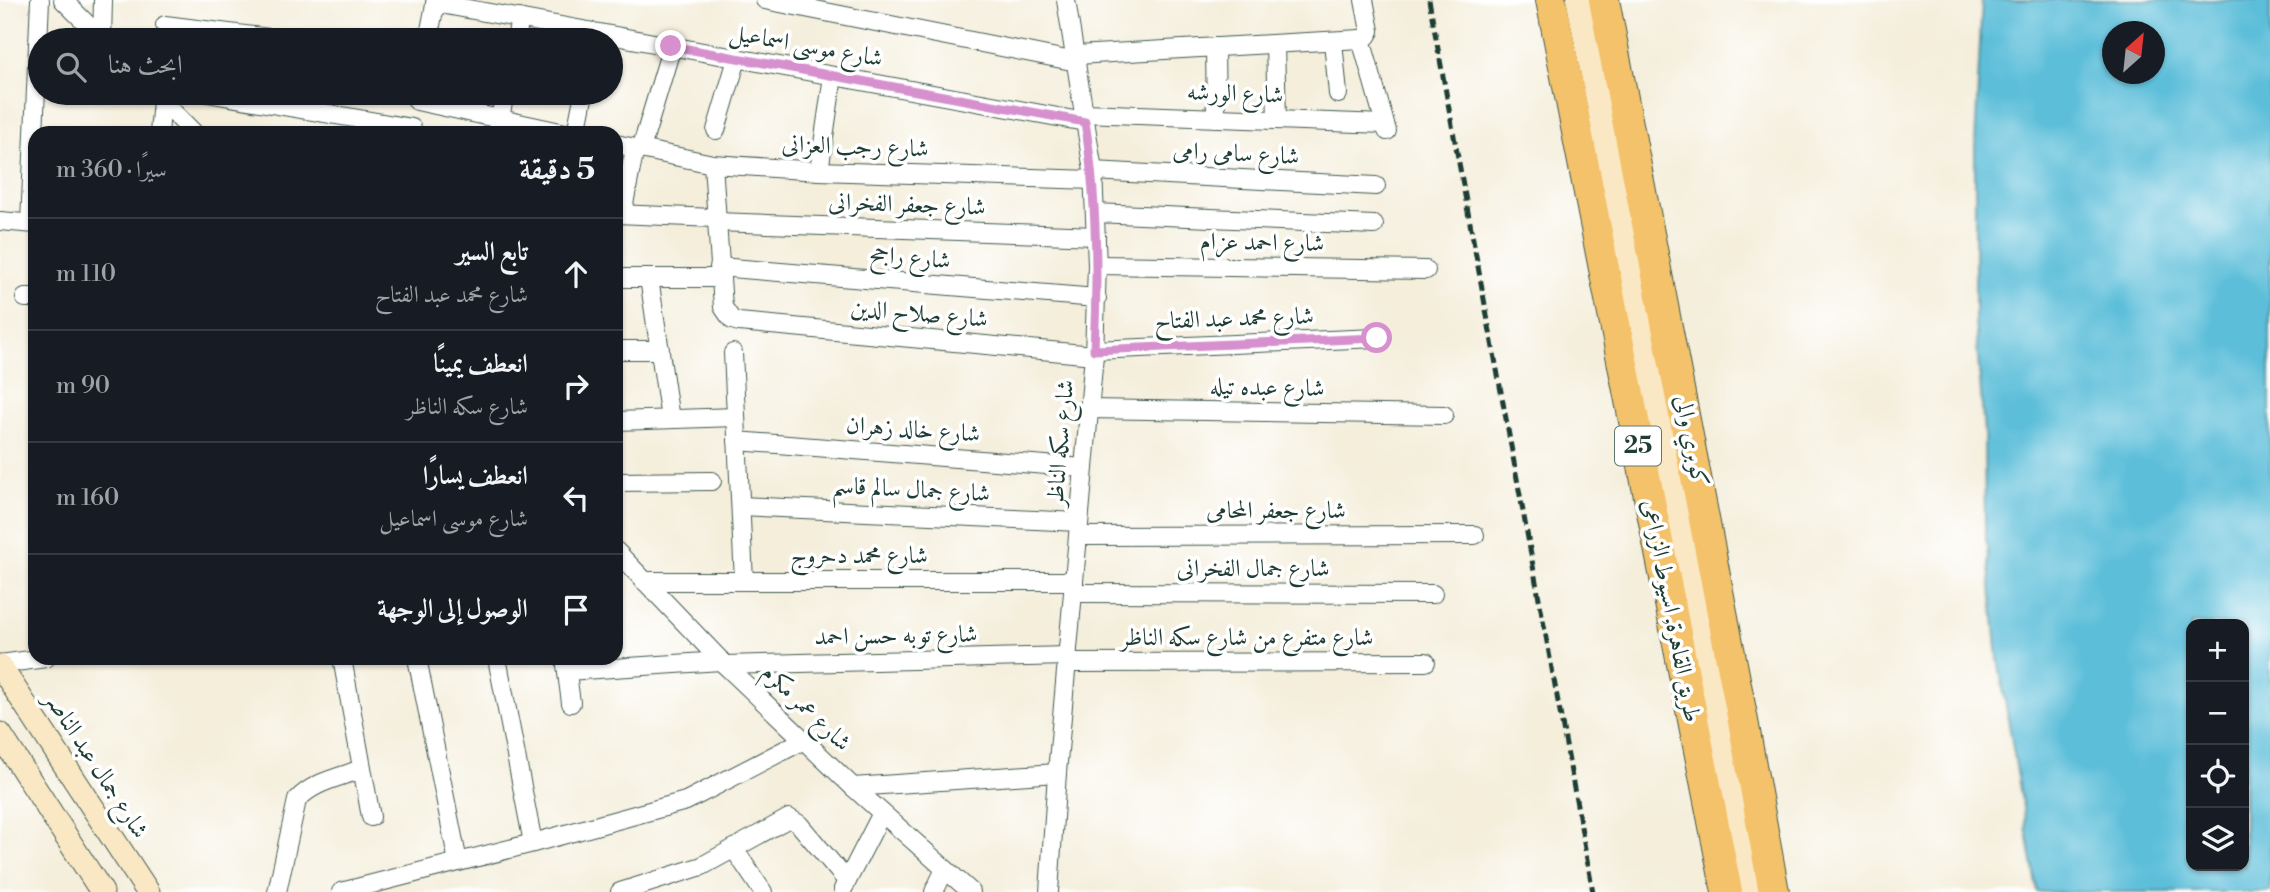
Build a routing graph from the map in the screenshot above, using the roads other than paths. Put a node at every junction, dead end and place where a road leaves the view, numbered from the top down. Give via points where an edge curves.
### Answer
1 (40, 0) edge
2 (63, 0) edge
3 (103, 0) edge
4 (765, 0) edge
5 (1066, 0) edge
6 (1364, 0) edge
7 (1551, 0) edge
8 (1578, 0) edge
9 (1602, 0) edge
10 (435, 1) edge
11 (520, 18) junction
12 (165, 25) dead end
13 (39, 28) edge
14 (90, 28) edge
15 (102, 28) edge
16 (189, 28) edge
17 (430, 28) edge
18 (518, 28) edge
19 (562, 28) edge
20 (1362, 39) junction
21 (623, 40) edge
22 (1333, 40) junction
23 (1275, 44) junction
24 (671, 46) junction
25 (1214, 47) junction
26 (1077, 58) junction
27 (737, 59) junction
28 (833, 76) junction
29 (1338, 94) dead end
30 (36, 105) edge
31 (158, 105) edge
32 (166, 105) edge
33 (271, 105) edge
34 (417, 105) edge
35 (440, 105) edge
36 (502, 105) edge
37 (582, 105) edge
38 (1085, 118) junction
39 (1216, 118) junction
40 (1277, 120) junction
41 (35, 126) edge
42 (159, 126) edge
43 (187, 126) edge
44 (385, 126) edge
45 (413, 126) edge
46 (498, 126) edge
47 (577, 126) edge
48 (716, 130) dead end
49 (623, 146) edge
50 (638, 149) junction
51 (713, 164) junction
52 (819, 171) junction
53 (1093, 176) junction
54 (1376, 186) dead end
55 (623, 200) edge
56 (1095, 213) junction
57 (623, 214) edge
58 (0, 220) edge
59 (715, 220) junction
60 (28, 223) edge
61 (1374, 225) dead end
62 (1096, 236) junction
63 (1097, 265) junction
64 (1426, 270) dead end
65 (720, 273) junction
66 (623, 278) edge
67 (649, 278) junction
68 (1097, 298) junction
69 (1377, 338) dead end
70 (623, 350) edge
71 (660, 350) junction
72 (1094, 352) junction
73 (733, 353) dead end
74 (1089, 409) junction
75 (1444, 415) dead end
76 (736, 417) junction
77 (670, 419) junction
78 (623, 421) edge
79 (737, 441) junction
80 (1084, 468) junction
81 (712, 481) dead end
82 (623, 482) edge
83 (741, 506) junction
84 (1078, 529) junction
85 (1475, 536) dead end
86 (623, 558) edge
87 (644, 580) junction
88 (744, 581) junction
89 (1073, 587) junction
90 (1433, 594) dead end
91 (1068, 660) junction
92 (28, 661) edge
93 (1426, 662) dead end
94 (723, 663) junction
95 (623, 664) edge
96 (0, 665) edge
97 (343, 665) edge
98 (418, 665) edge
99 (497, 665) edge
100 (566, 665) edge
101 (571, 703) dead end
102 (0, 734) edge
103 (804, 740) junction
104 (362, 769) junction
105 (1057, 773) junction
106 (853, 787) junction
107 (81, 790) junction
108 (49, 811) junction
109 (882, 813) junction
110 (371, 817) dead end
111 (533, 844) junction
112 (734, 849) junction
113 (458, 862) junction
114 (945, 869) junction
115 (845, 886) edge
116 (102, 892) edge
117 (148, 892) edge
118 (277, 892) edge
119 (341, 892) edge
120 (620, 892) edge
121 (763, 892) edge
122 (934, 892) edge
123 (971, 892) edge
124 (1049, 892) edge
125 (1727, 892) edge
126 (1751, 892) edge
127 (1774, 892) edge

1 - 13 street
2 - 14 street
3 - 15 street
4 - 26 street
5 - 26 street, شارع سكه الناظر
6 - 20 street via 1370,31
7 - 125 highway, طريق القاهرة, اسيوط الزراعى / 25
8 - 126 main road, كوبري والى
9 - 127 highway, طريق القاهرة, اسيوط الزراعى / 25
10 - 11 street, شارع موسى اسماعيل
10 - 17 street
11 - 18 street
11 - 19 street, شارع موسى اسماعيل
12 - 16 street
20 - 22 street
20 - 40 street, شارع الورشه via 1386,128
21 - 24 street, شارع موسى اسماعيل
22 - 23 street
22 - 29 street
23 - 25 street
23 - 40 street
24 - 27 street, شارع موسى اسماعيل
24 - 50 street
25 - 26 street
25 - 39 street
26 - 38 street, شارع سكه الناظر
27 - 28 street, شارع موسى اسماعيل
27 - 48 street
28 - 38 street, شارع موسى اسماعيل
28 - 52 street
30 - 41 street
31 - 42 street
32 - 43 street
33 - 44 street
34 - 45 street
35 - 46 street
36 - 46 street
37 - 47 street
38 - 39 street, شارع الورشه
38 - 53 street, شارع سكه الناظر
39 - 40 street, شارع الورشه
49 - 50 street, شارع رجب العزانى
50 - 51 street, شارع رجب العزانى
50 - 55 street
51 - 52 street, شارع رجب العزانى
51 - 59 street
52 - 53 street, شارع رجب العزانى
53 - 54 street, شارع سامى رامى
53 - 56 street, شارع سكه الناظر
56 - 61 street
56 - 62 street, شارع سكه الناظر
57 - 59 street, شارع جعفر الفخرانى
58 - 60 street
59 - 62 street, شارع جعفر الفخرانى
59 - 65 street
62 - 63 street, شارع سكه الناظر
63 - 64 street, شارع احمد عزام
63 - 68 street, شارع سكه الناظر
65 - 67 street, شارع راجح
65 - 68 street, شارع راجح
65 - 72 street, شارع صلاح الدين via 723,307 739,323
66 - 67 street, شارع راجح
67 - 71 street
68 - 72 street, شارع سكه الناظر
69 - 72 street, شارع محمد عبد الفتاح
70 - 71 street
71 - 77 street
72 - 74 street, شارع سكه الناظر
73 - 76 street
74 - 75 street, شارع عبده تيله
74 - 80 street, شارع سكه الناظر
76 - 77 street
76 - 79 street
77 - 78 street
79 - 80 street, شارع خالد زهران
79 - 83 street
80 - 84 street, شارع سكه الناظر
81 - 82 street
83 - 84 street, شارع جمال سالم قاسم
83 - 88 street
84 - 85 street, شارع جعفر المحامى
84 - 89 street, شارع سكه الناظر
86 - 87 street, شارع عمر مكرم
87 - 88 street, شارع محمد دحروج
87 - 94 street, شارع عمر مكرم
88 - 89 street, شارع محمد دحروج
89 - 90 street, شارع جمال الفخرانى
89 - 91 street, شارع سكه الناظر
91 - 93 street, شارع متفرع من شارع سكه الناظر
91 - 94 street, شارع توبه حسن احمد
91 - 105 street, شارع سكه الناظر
92 - 96 street
94 - 95 street, شارع توبه حسن احمد
94 - 103 street, شارع عمر مكرم
96 - 107 main road, شارع جمال عبد الناصر
97 - 104 street
98 - 113 street
99 - 111 street
100 - 101 street
102 - 108 main road
103 - 106 street, شارع عمر مكرم
103 - 111 street via 686,801
104 - 110 street
104 - 118 street via 305,791 297,800
105 - 106 street
105 - 124 street, شارع سكه الناظر
106 - 109 street, شارع عمر مكرم
107 - 108 main road
107 - 117 main road, شارع جمال عبد الناصر
108 - 116 main road
109 - 114 street, شارع عمر مكرم
109 - 115 street
111 - 113 street
112 - 115 street via 784,820 795,820
112 - 120 street via 702,866
112 - 121 street
113 - 119 street
114 - 122 street
114 - 123 street, شارع عمر مكرم

